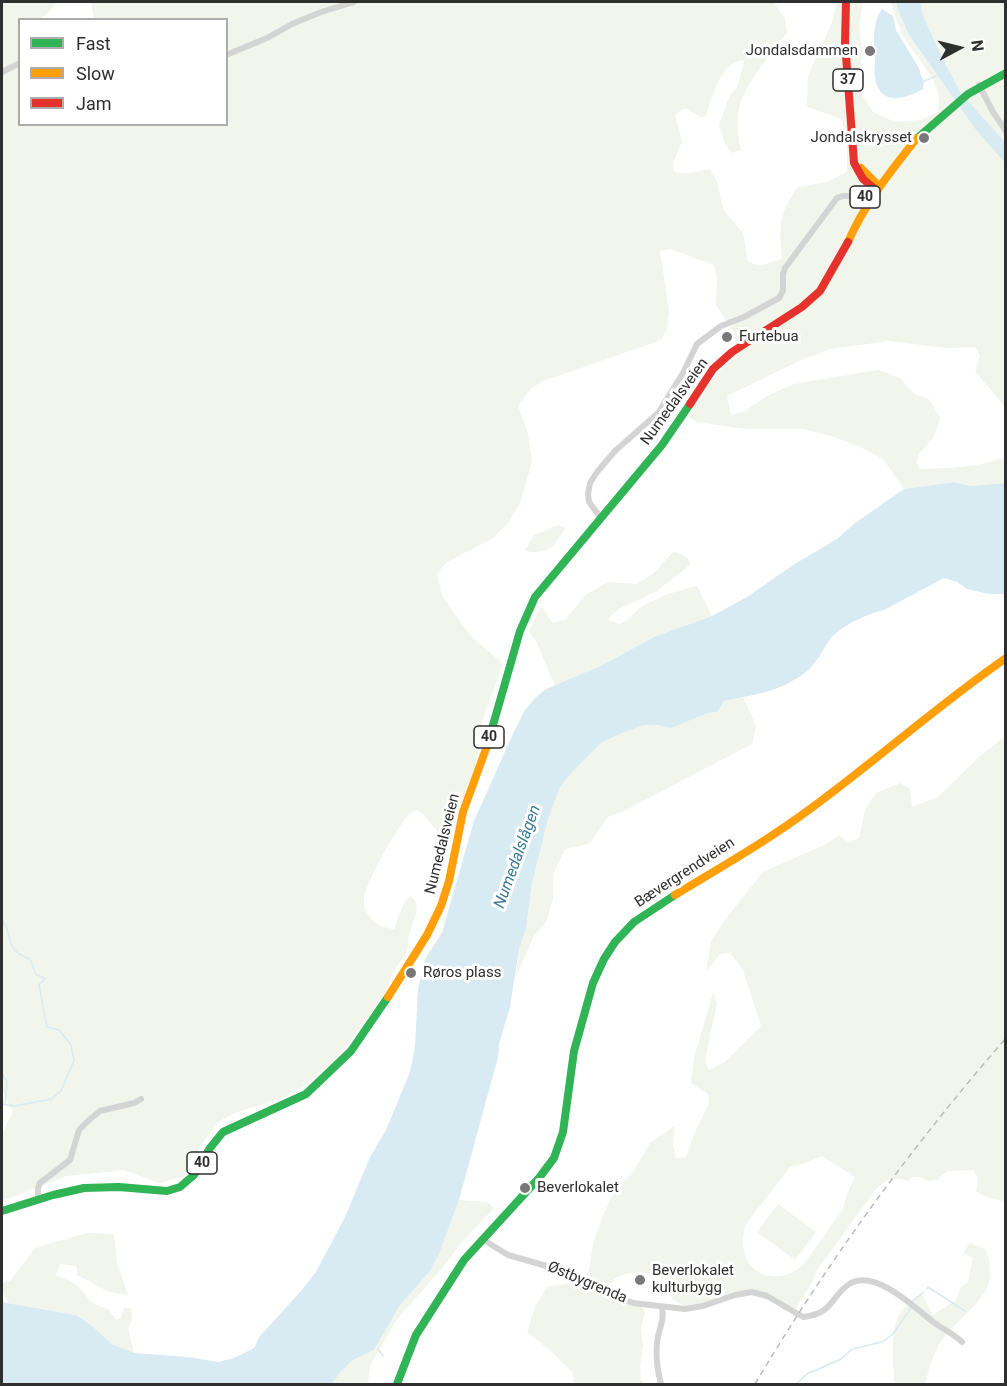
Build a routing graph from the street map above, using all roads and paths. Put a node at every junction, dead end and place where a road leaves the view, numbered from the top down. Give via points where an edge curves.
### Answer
1 (354, 2) edge
2 (846, 2) edge
3 (228, 54) edge
4 (18, 64) edge
5 (2, 72) edge
6 (1005, 73) edge
7 (979, 85) junction
8 (1005, 130) edge
9 (874, 186) junction
10 (861, 204) junction
11 (834, 269) junction
12 (600, 518) junction
13 (1005, 658) edge
14 (141, 1099) dead end
15 (38, 1199) junction
16 (2, 1211) edge
17 (482, 1239) junction
18 (662, 1307) junction
19 (962, 1342) dead end
20 (397, 1384) edge
21 (661, 1384) edge

1 - 3 street via 292,24
2 - 9 main road, 37 via 854,163 858,173
4 - 5 street
6 - 7 main road, Numedalsveien / 40
7 - 8 street
7 - 9 main road, Numedalsveien / 40 via 917,138
9 - 10 main road, Numedalsveien / 40
9 - 11 main road, Numedalsveien / 40
10 - 11 main road, Numedalsveien / 40
10 - 12 street via 848,196 834,200 785,268 779,298 721,326 694,347 658,413 592,479 588,497
11 - 12 main road, Numedalsveien / 40 via 806,304 744,342 713,369 662,445
12 - 15 main road, Numedalsveien / 40 via 528,609 460,820 441,906 397,984 351,1051 306,1094 223,1132 194,1175 180,1187 167,1191 93,1187
13 - 17 main road, Bævergrendveien via 962,687 802,814 655,907 619,937 604,959 589,995 571,1065 565,1118 556,1152 547,1169
14 - 15 street via 100,1111 89,1120 80,1130 70,1160 40,1183
15 - 16 main road, Numedalsveien / 40
17 - 18 street, Østbygrenda via 508,1255 564,1271 620,1299
17 - 20 main road, Bævergrendveien via 419,1330
18 - 19 street, Østbygrenda via 693,1309 752,1292 767,1296 803,1317 822,1312 847,1286 863,1280 909,1302
18 - 21 street via 657,1358

